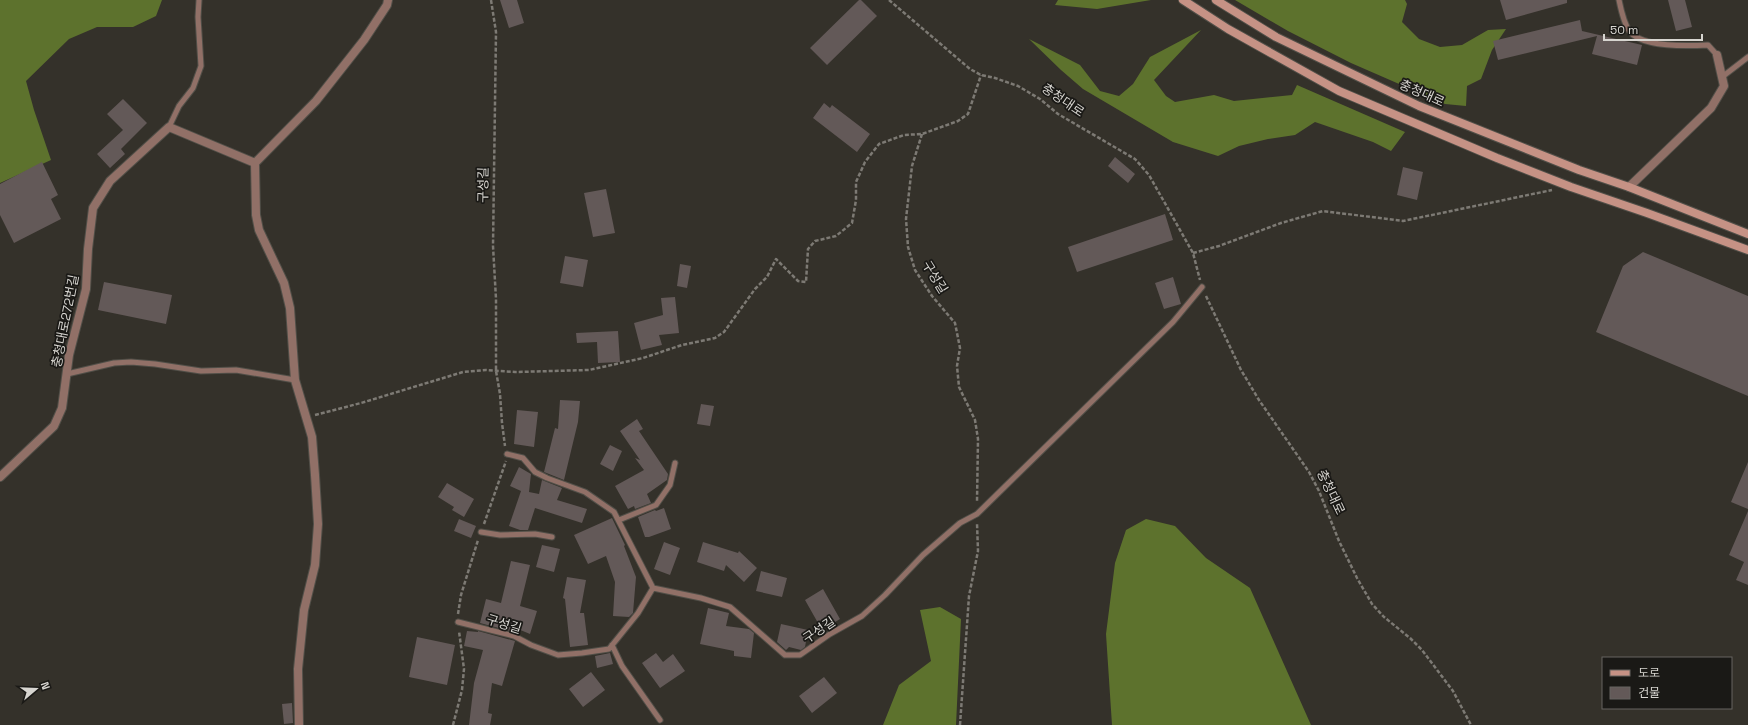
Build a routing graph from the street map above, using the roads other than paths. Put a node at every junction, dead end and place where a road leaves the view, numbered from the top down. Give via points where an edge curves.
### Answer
1 (199, 0) edge
2 (388, 0) edge
3 (1183, 0) edge
4 (1216, 0) edge
5 (1618, 0) edge
6 (1717, 55) joint
7 (1748, 57) edge
8 (1722, 77) junction
9 (169, 127) junction
10 (255, 163) junction
11 (1629, 187) junction
12 (1748, 234) edge
13 (1748, 250) edge
14 (1202, 288) road end
15 (67, 374) junction
16 (295, 380) junction
17 (507, 454) road end
18 (675, 463) dead end
19 (0, 476) edge
20 (618, 520) junction
21 (481, 532) road end
22 (552, 537) dead end
23 (653, 588) junction
24 (458, 622) road end
25 (612, 645) junction
26 (660, 720) dead end
27 (299, 725) edge

1 - 9 lane via 201,66 193,88 179,106
2 - 10 street via 364,40 316,101
3 - 13 main road via 1228,29 1339,91 1571,187
4 - 11 main road, 충청대로 via 1276,37 1419,106 1579,170
5 - 6 lane via 1629,31 1638,39 1662,44 1708,45
6 - 8 street
7 - 8 lane
8 - 11 street via 1724,86 1711,108
9 - 10 street
9 - 15 street, 충청대로272번길 via 110,181 94,208 86,289
10 - 16 street via 256,215 259,230 284,283 290,308
11 - 12 main road, 충청대로
14 - 23 lane, 구성길 via 1173,322 977,514 960,523 923,555 886,595 862,616 800,655 786,654 730,607
15 - 16 lane via 114,363 131,362 201,371 236,370
15 - 19 street, 충청대로272번길 via 62,408 54,426
16 - 27 street via 312,437 318,524 315,565 304,610 298,669
17 - 20 lane via 523,458 535,472 547,478 585,492 614,512
18 - 20 lane via 670,485 656,505
20 - 23 lane
21 - 22 lane via 500,536 535,534
23 - 25 lane via 638,613
24 - 25 lane, 구성길 via 514,636 558,655 609,649
25 - 26 lane via 622,666

